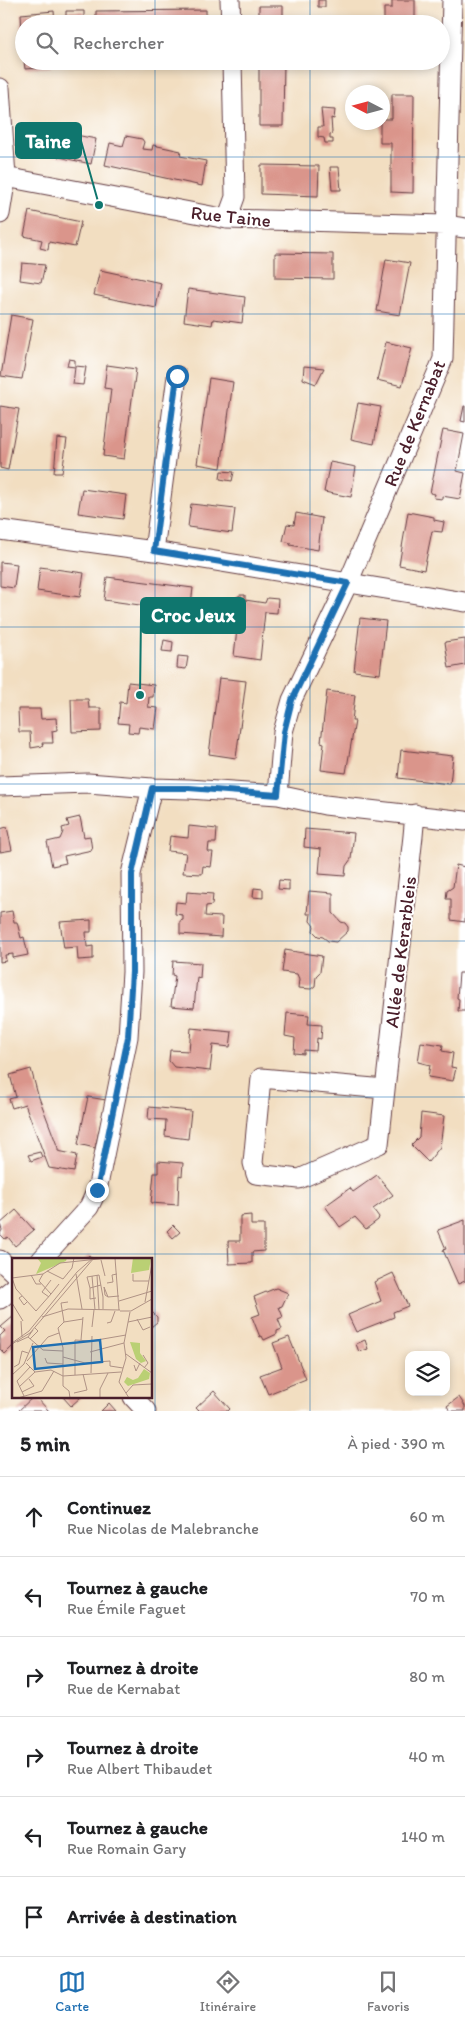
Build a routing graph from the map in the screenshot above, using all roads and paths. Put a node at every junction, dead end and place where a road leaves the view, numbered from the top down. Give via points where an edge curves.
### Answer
1 (230, 0) edge
2 (452, 0) edge
3 (231, 15) edge
4 (450, 64) edge
5 (232, 70) edge
6 (450, 70) edge
7 (0, 88) edge
8 (3, 177) edge
9 (0, 214) edge
10 (227, 219) junction
11 (445, 225) junction
12 (465, 228) edge
13 (177, 376) dead end
14 (0, 530) edge
15 (154, 551) junction
16 (348, 583) junction
17 (465, 602) edge
18 (0, 786) edge
19 (152, 788) junction
20 (278, 795) junction
21 (415, 814) junction
22 (465, 821) edge
23 (385, 1089) junction
24 (43, 1258) edge
25 (0, 1260) edge
26 (12, 1271) edge
27 (12, 1290) edge
28 (0, 1299) edge
29 (134, 1398) edge
30 (146, 1411) edge

1 - 3 street
2 - 4 street, Rue de Kernabat
5 - 10 street via 235,197
6 - 11 street, Rue de Kernabat
7 - 8 street
8 - 9 street
8 - 10 street, Rue Taine
10 - 11 street, Rue Taine
11 - 12 street, Rue Taine
11 - 16 street, Rue de Kernabat via 443,359
13 - 15 street
14 - 15 street
15 - 16 street
16 - 17 street
16 - 20 street, Rue de Kernabat via 292,700 284,732
18 - 19 street via 88,783
19 - 20 street
19 - 24 street via 132,874 128,1037 97,1190 89,1207
20 - 21 street via 325,806
21 - 22 street
21 - 23 street, Allée de Kerarbleis
23 - 23 street, Allée de Kerarbleis via 379,1144 299,1179 256,1174 253,1163 261,1078
25 - 26 street
27 - 28 street
29 - 30 street

